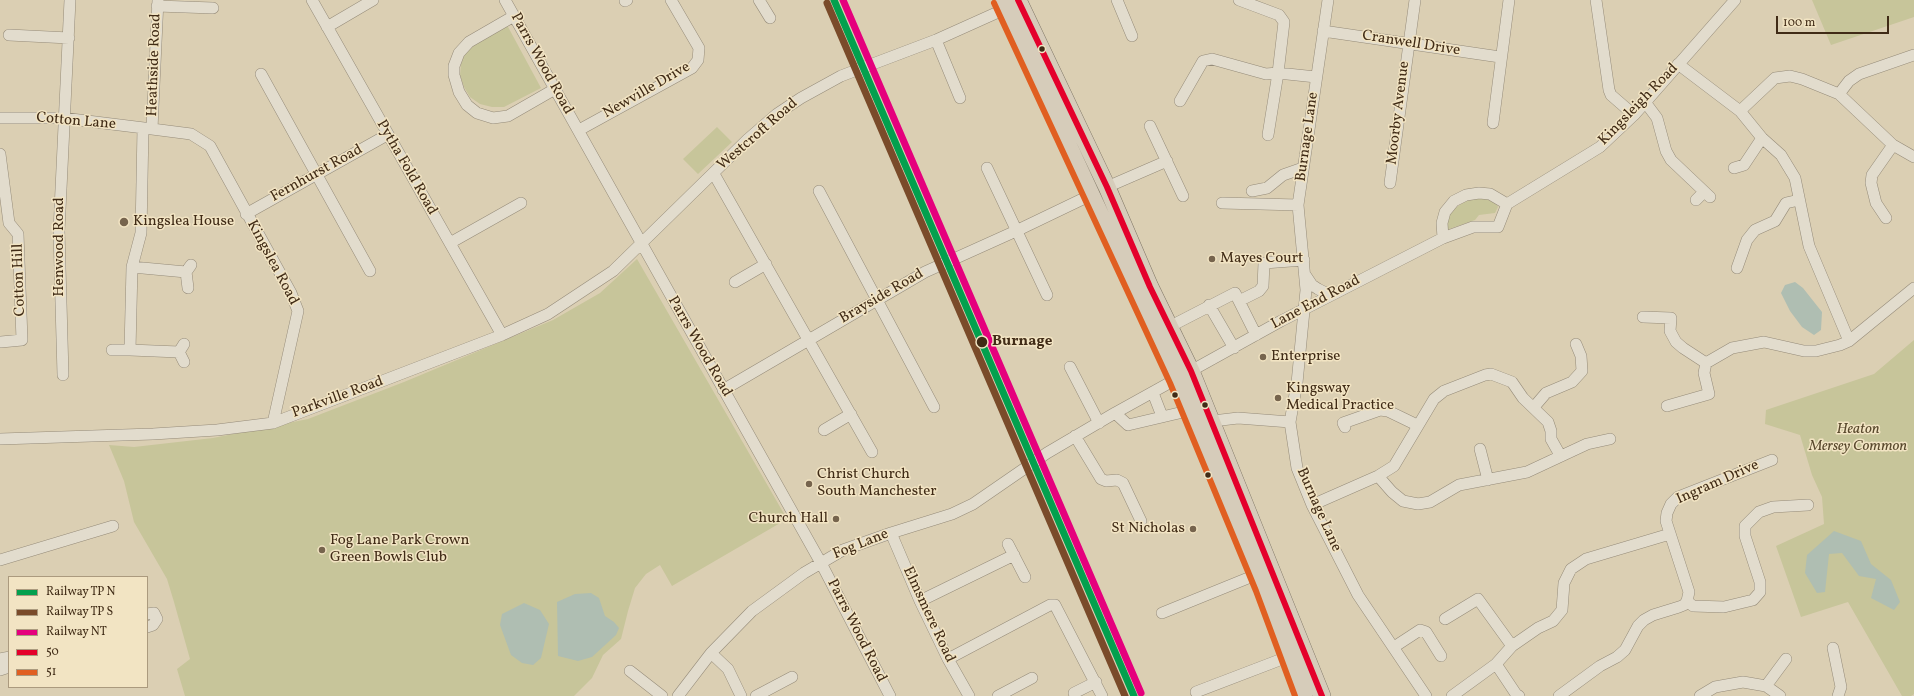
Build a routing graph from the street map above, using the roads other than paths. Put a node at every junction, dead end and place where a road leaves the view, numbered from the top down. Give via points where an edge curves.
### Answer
1 (70, 0) edge
2 (312, 0) edge
3 (373, 0) edge
4 (505, 0) edge
5 (671, 0) edge
6 (759, 0) edge
7 (1117, 0) edge
8 (1239, 0) edge
9 (1328, 0) edge
10 (1415, 0) edge
11 (1509, 0) edge
12 (1596, 0) edge
13 (1735, 0) edge
14 (158, 3) edge
15 (1015, 3) edge
16 (213, 8) dead end
17 (514, 16) junction
18 (770, 18) dead end
19 (327, 27) junction
20 (1323, 31) junction
21 (9, 35) dead end
22 (1132, 36) dead end
23 (68, 38) junction
24 (936, 40) junction
25 (1409, 43) junction
26 (1914, 55) edge
27 (1500, 57) junction
28 (1678, 64) junction
29 (1278, 73) junction
30 (261, 74) dead end
31 (1316, 77) junction
32 (555, 89) junction
33 (1839, 94) junction
34 (960, 98) dead end
35 (1180, 101) dead end
36 (1645, 102) junction
37 (1740, 111) junction
38 (1634, 114) junction
39 (0, 118) edge
40 (63, 118) junction
41 (1493, 123) dead end
42 (1150, 126) dead end
43 (147, 129) junction
44 (579, 130) junction
45 (387, 135) junction
46 (1268, 135) dead end
47 (1762, 138) junction
48 (1894, 145) junction
49 (0, 154) edge
50 (1914, 157) edge
51 (1167, 161) junction
52 (987, 168) dead end
53 (1303, 168) junction
54 (1734, 168) dead end
55 (317, 174) junction
56 (714, 174) junction
57 (1390, 183) dead end
58 (1107, 187) junction
59 (818, 191) dead end
60 (1252, 191) dead end
61 (1091, 195) junction
62 (1184, 196) dead end
63 (1696, 200) dead end
64 (1800, 200) junction
65 (521, 203) dead end
66 (1222, 203) dead end
67 (1507, 204) junction
68 (1298, 205) junction
69 (246, 214) junction
70 (1886, 218) dead end
71 (1016, 231) junction
72 (1443, 238) junction
73 (450, 243) junction
74 (641, 245) junction
75 (1304, 260) junction
76 (766, 264) junction
77 (132, 267) junction
78 (1738, 268) dead end
79 (370, 271) dead end
80 (1306, 275) junction
81 (736, 282) dead end
82 (1150, 287) junction
83 (188, 288) dead end
84 (1914, 288) edge
85 (1336, 293) junction
86 (1047, 296) dead end
87 (878, 300) junction
88 (1238, 301) junction
89 (1209, 305) junction
90 (1305, 309) junction
91 (1642, 316) dead end
92 (1169, 327) junction
93 (502, 335) junction
94 (1256, 335) junction
95 (808, 339) junction
96 (1849, 341) junction
97 (1, 342) edge
98 (1576, 344) dead end
99 (1234, 348) junction
100 (112, 350) dead end
101 (130, 350) junction
102 (182, 353) dead end
103 (1706, 363) junction
104 (1070, 367) dead end
105 (1191, 371) junction
106 (63, 375) dead end
107 (1177, 380) junction
108 (723, 390) junction
109 (1153, 393) junction
110 (1667, 406) dead end
111 (934, 407) dead end
112 (1534, 407) junction
113 (1194, 410) junction
114 (1116, 413) junction
115 (851, 414) junction
116 (1162, 416) junction
117 (1213, 421) junction
118 (1290, 422) junction
119 (273, 423) junction
120 (1099, 423) junction
121 (1417, 426) junction
122 (1345, 427) dead end
123 (824, 430) dead end
124 (1075, 436) junction
125 (0, 439) edge
126 (1610, 439) dead end
127 (1480, 449) dead end
128 (872, 452) dead end
129 (1560, 455) junction
130 (1772, 460) dead end
131 (1223, 461) junction
132 (1378, 476) junction
133 (1488, 480) junction
134 (1226, 496) junction
135 (1312, 504) junction
136 (1808, 505) dead end
137 (1141, 521) dead end
138 (113, 526) dead end
139 (891, 533) junction
140 (1670, 534) junction
141 (1008, 544) dead end
142 (1014, 555) junction
143 (0, 560) edge
144 (821, 563) junction
145 (1258, 574) junction
146 (1026, 577) dead end
147 (920, 601) junction
148 (1687, 601) junction
149 (1162, 613) dead end
150 (148, 614) edge
151 (1445, 619) dead end
152 (148, 626) edge
153 (1512, 646) junction
154 (1394, 647) junction
155 (1833, 648) dead end
156 (711, 653) junction
157 (1290, 656) junction
158 (1442, 656) dead end
159 (948, 659) junction
160 (1786, 659) dead end
161 (1496, 664) junction
162 (630, 671) dead end
163 (792, 678) dead end
164 (1032, 678) dead end
165 (1096, 682) junction
166 (1766, 686) junction
167 (1196, 692) dead end
168 (1074, 693) dead end
169 (662, 696) edge
170 (678, 696) edge
171 (741, 696) edge
172 (756, 696) edge
173 (890, 696) edge
174 (969, 696) edge
175 (998, 696) edge
176 (1102, 696) edge
177 (1304, 696) edge
178 (1322, 696) edge
179 (1426, 696) edge
180 (1452, 696) edge
181 (1519, 696) edge
182 (1559, 696) edge
183 (1700, 696) edge
184 (1780, 696) edge
185 (1838, 696) edge

1 - 23 street, Henwood Road
2 - 19 street, Pytha Fold Road
3 - 19 street
4 - 17 street, Parrs Wood Road
5 - 44 street, Newville Drive via 699,48 698,60 692,68
6 - 18 street
7 - 22 street
8 - 29 street via 1279,15 1284,22
9 - 20 street, Burnage Lane
10 - 25 street, Moorby Avenue
11 - 27 street
12 - 38 street via 1609,90 1611,95
13 - 28 street, Kingsleigh Road
14 - 16 street
14 - 43 street, Heathside Road
15 - 24 street, Westcroft Road
15 - 58 highway
15 - 61 highway
17 - 32 street, Parrs Wood Road
17 - 32 street via 469,42 458,53 454,75 459,92 477,114 493,118 508,116
19 - 45 street, Pytha Fold Road
20 - 25 street, Cranwell Drive
20 - 31 street, Burnage Lane
21 - 23 street
23 - 40 street, Henwood Road
24 - 34 street
24 - 56 street, Westcroft Road via 841,76 801,98 771,119
25 - 27 street, Cranwell Drive
25 - 57 street, Moorby Avenue
26 - 33 street via 1859,74 1849,81
27 - 41 street
28 - 36 street, Kingsleigh Road
28 - 37 street
29 - 31 street
29 - 35 street via 1266,74 1212,59 1203,61
29 - 46 street
30 - 55 street
31 - 53 street, Burnage Lane
32 - 44 street, Parrs Wood Road
33 - 37 street via 1790,76 1775,78
33 - 48 street
36 - 38 street, Kingsleigh Road
36 - 63 street via 1657,118 1671,160 1707,194
37 - 47 street
38 - 67 street, Kingsleigh Road via 1600,147
39 - 40 street, Cotton Lane
40 - 43 street, Cotton Lane
40 - 106 street, Henwood Road via 59,231
42 - 51 street
43 - 69 street, Kingslea Road via 191,134 210,146
43 - 77 street, Heathside Road via 141,233
44 - 74 street, Parrs Wood Road
45 - 55 street, Fernhurst Road
45 - 73 street, Pytha Fold Road
47 - 54 street via 1744,165
47 - 64 street via 1781,155 1795,178
48 - 50 street
48 - 70 street via 1872,175 1871,183 1876,203
49 - 97 street, Cotton Hill via 9,222 18,234 22,340
51 - 58 street
51 - 62 street
52 - 71 street
53 - 60 street via 1283,176 1266,188
53 - 68 street, Burnage Lane
55 - 69 street, Fernhurst Road
55 - 79 street
56 - 74 street, Westcroft Road
56 - 76 street
58 - 82 highway
59 - 87 street
61 - 71 street, Brayside Road
61 - 107 highway
64 - 78 street via 1786,203 1775,221 1755,230 1747,240
64 - 96 street via 1809,246
65 - 73 street
66 - 68 street
67 - 72 street, Lane End Road via 1498,227 1473,227
67 - 72 street via 1490,194 1479,193 1466,195 1454,201 1445,212 1442,223
68 - 75 street, Burnage Lane
69 - 119 street, Kingslea Road via 291,293 298,311
71 - 86 street
71 - 87 street, Brayside Road via 925,272
72 - 85 street, Lane End Road
73 - 93 street, Pytha Fold Road
74 - 93 street, Parkville Road via 590,287 548,314
74 - 108 street, Parrs Wood Road
75 - 80 street, Burnage Lane
75 - 88 street via 1264,263 1263,286 1259,291
76 - 81 street
76 - 95 street
77 - 83 street via 188,268
77 - 101 street, Heathside Road
80 - 85 street via 1318,289
80 - 90 street, Burnage Lane
82 - 92 highway
82 - 107 highway via 1154,309 1180,366 1181,372
84 - 96 street
85 - 90 street, Lane End Road
87 - 95 street, Brayside Road
87 - 111 street
88 - 89 street via 1234,293
88 - 94 street
89 - 92 street
89 - 99 street
90 - 94 street, Lane End Road
90 - 118 street, Burnage Lane
91 - 103 street via 1671,318 1670,331 1676,342
92 - 105 highway
93 - 119 street, Parkville Road
94 - 99 street, Lane End Road
95 - 108 street, Brayside Road
95 - 115 street
96 - 103 street via 1816,351 1804,351 1764,342 1752,343 1732,348
98 - 112 street via 1581,356 1582,370 1572,382 1546,393
99 - 105 street, Lane End Road
100 - 101 street
101 - 102 street
103 - 110 street via 1704,373 1709,394
104 - 120 street
105 - 107 street, Fog Lane
105 - 113 highway via 1187,381
105 - 117 highway
107 - 109 street, Fog Lane
107 - 113 highway
108 - 144 street, Parrs Wood Road
109 - 114 street, Fog Lane
109 - 116 street
112 - 121 street via 1523,398 1512,382 1491,374 1444,391 1434,399
112 - 129 street via 1548,422 1551,439
113 - 116 street
113 - 131 highway
113 - 134 highway
114 - 116 street via 1128,425
114 - 120 street, Fog Lane
115 - 123 street
115 - 128 street
117 - 118 street via 1238,418
117 - 131 highway
118 - 135 street, Burnage Lane via 1297,468
119 - 125 street, Parkville Road via 153,434
120 - 124 street, Fog Lane
121 - 122 street via 1388,411 1380,410 1343,423
121 - 132 street via 1394,466
124 - 137 street via 1101,478 1123,483
124 - 139 street, Fog Lane via 973,504 952,514
126 - 129 street via 1586,444
127 - 133 street
129 - 133 street via 1527,472
130 - 140 street, Ingram Drive via 1678,497 1667,513 1666,521
131 - 134 highway
131 - 178 highway
132 - 133 street via 1403,501 1418,504 1430,502 1459,485
132 - 135 street
134 - 145 highway
135 - 154 street, Burnage Lane via 1358,595
136 - 148 street via 1773,507 1759,512 1745,526 1760,582 1760,592 1753,600 1724,608 1693,606
138 - 143 street
139 - 144 street, Fog Lane via 844,550
139 - 147 street, Elmsmere Road
140 - 148 street, Ingram Drive via 1689,592
140 - 153 street via 1586,559 1571,569 1564,582 1562,610 1552,621
141 - 142 street
142 - 146 street
142 - 147 street
144 - 156 street, Fog Lane via 752,611
144 - 173 street, Parrs Wood Road
145 - 149 street
145 - 157 highway
147 - 159 street, Elmsmere Road
148 - 182 street via 1684,605 1644,620 1625,650
150 - 152 street via 152,612 157,619 153,625
151 - 153 street via 1478,599
153 - 161 street
154 - 158 street via 1420,630 1426,632
154 - 179 street, Burnage Lane
155 - 185 street via 1842,687
156 - 170 street, Fog Lane
156 - 171 street via 728,669
157 - 167 street
157 - 177 highway
159 - 165 street via 1050,605 1055,605
159 - 174 street, Elmsmere Road
160 - 166 street
161 - 180 street
161 - 181 street
162 - 169 street
163 - 172 street
164 - 175 street
165 - 168 street
165 - 176 street
166 - 183 street via 1743,682 1715,687
166 - 184 street

